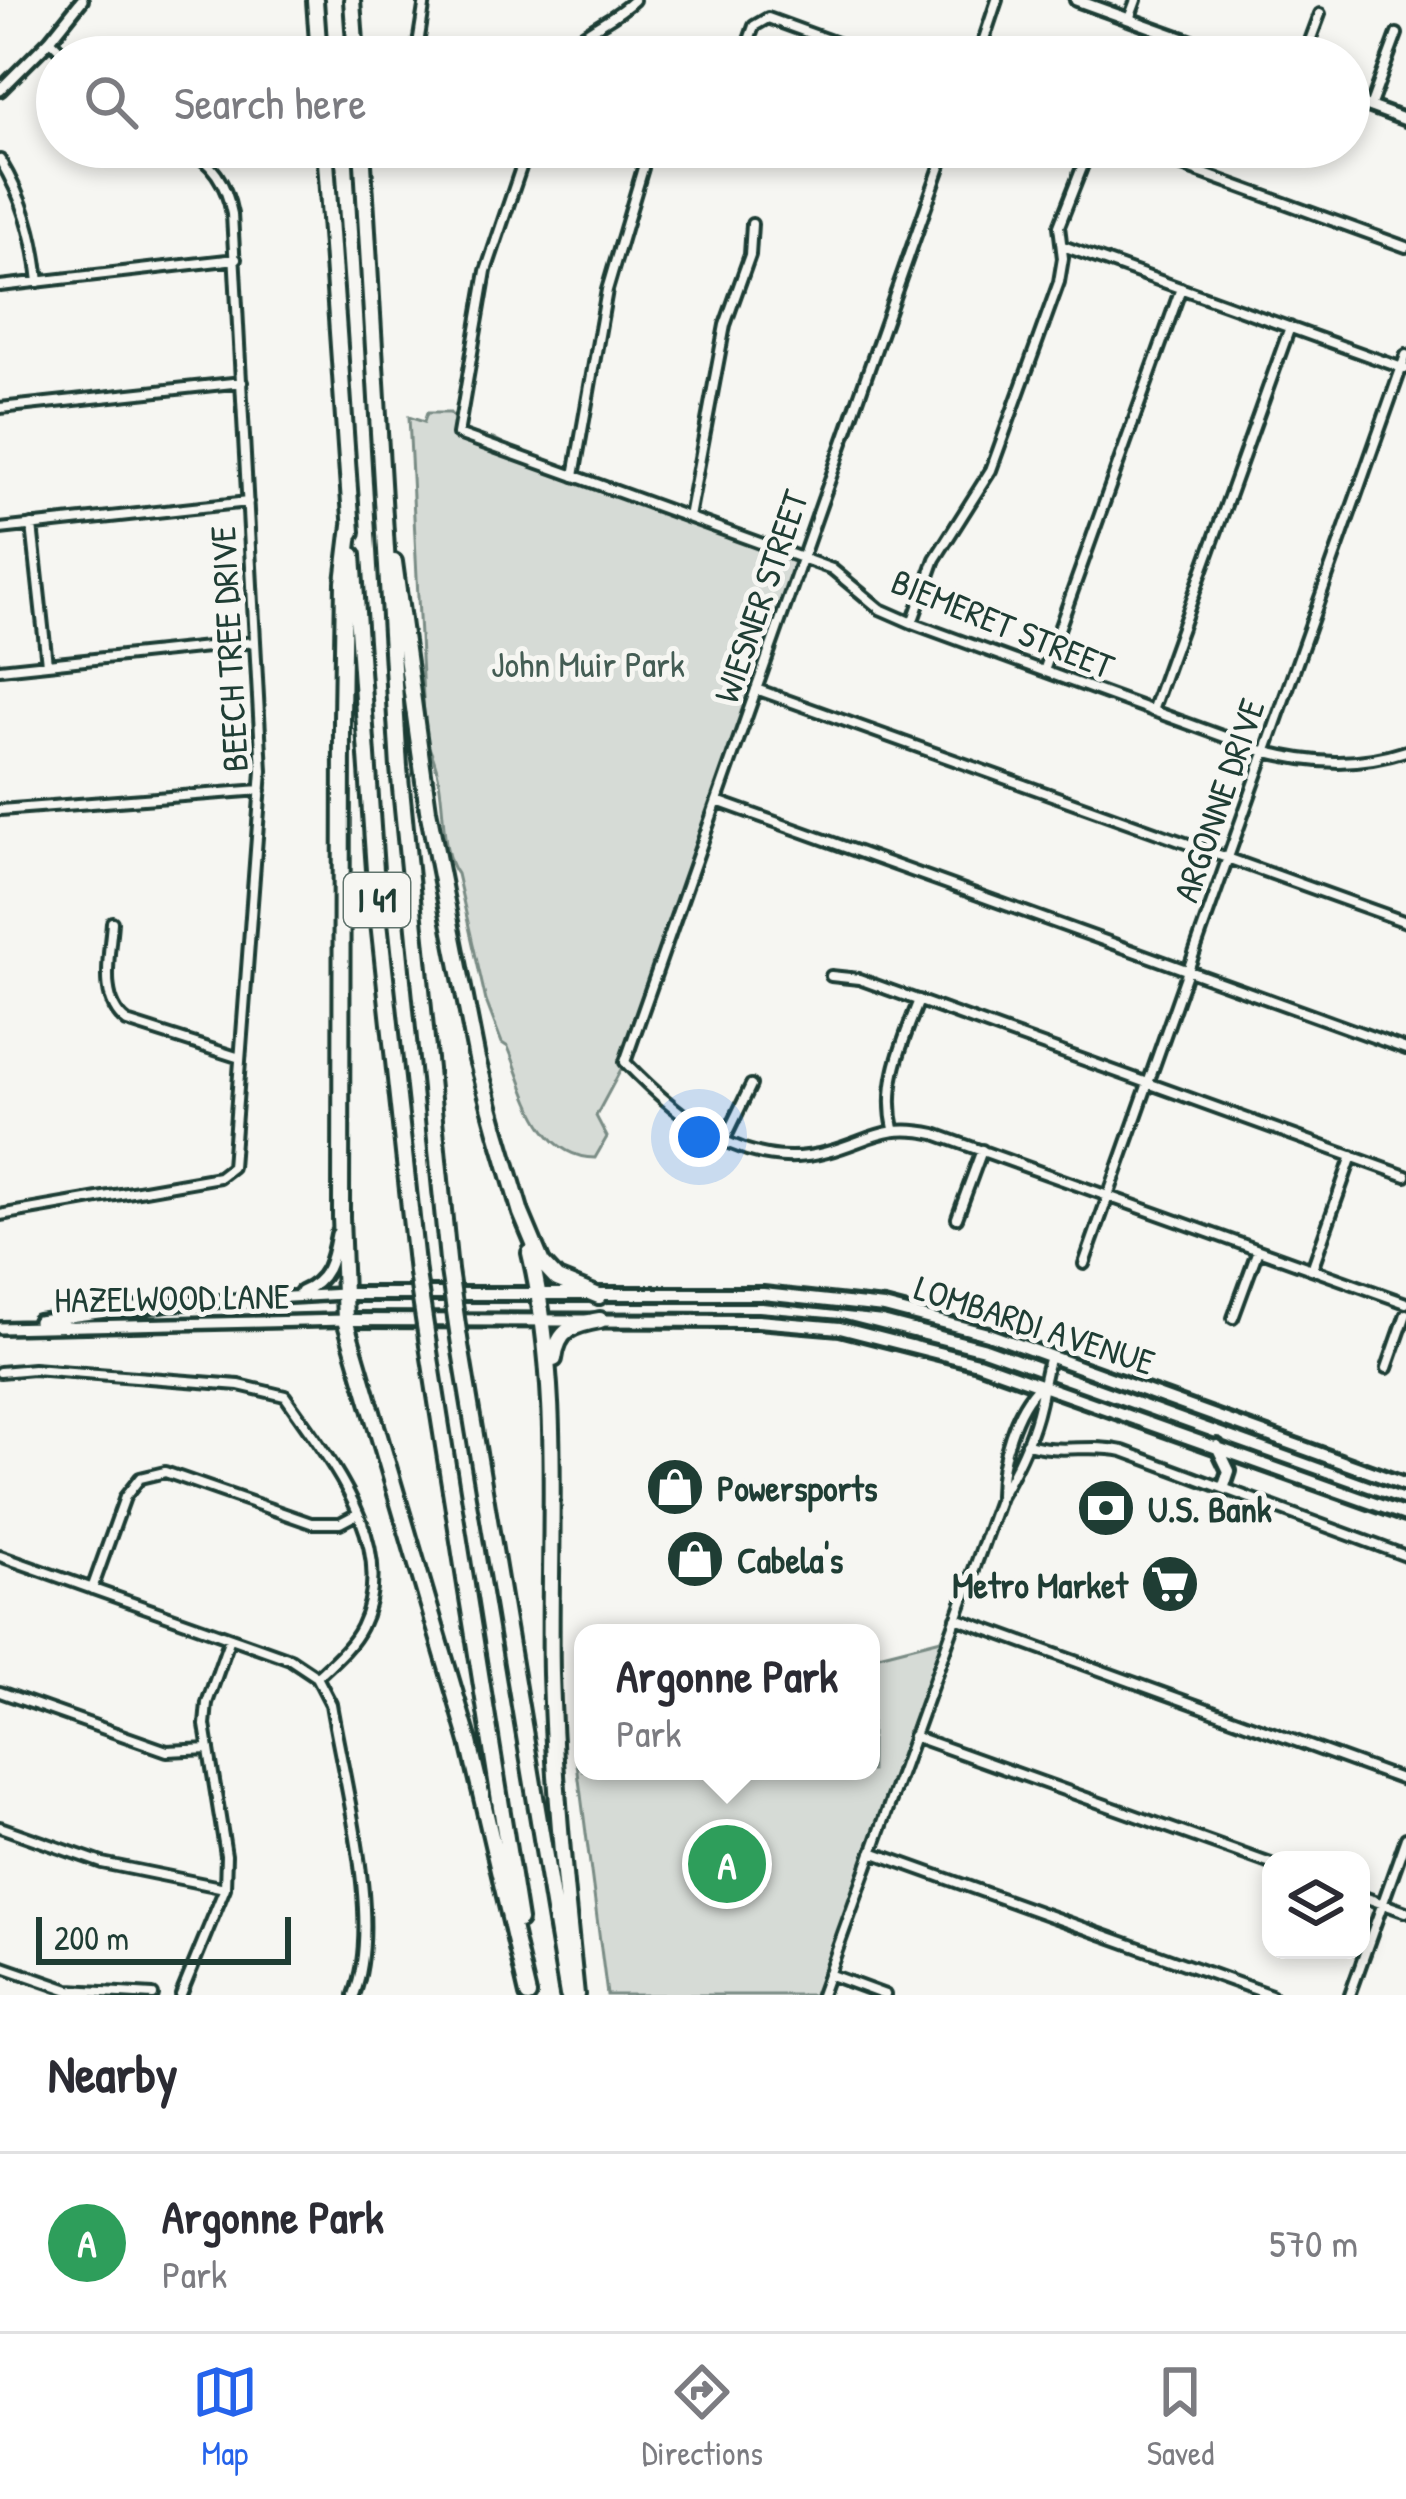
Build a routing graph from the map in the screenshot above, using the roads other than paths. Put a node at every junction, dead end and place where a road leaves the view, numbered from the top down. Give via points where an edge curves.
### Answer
1 (82, 0) edge
2 (316, 0) edge
3 (352, 0) edge
4 (425, 0) edge
5 (634, 0) edge
6 (998, 0) edge
7 (1076, 0) edge
8 (1136, 0) edge
9 (1320, 14) dead end
10 (1129, 19) junction
11 (1396, 34) dead end
12 (53, 36) edge
13 (318, 36) edge
14 (355, 36) edge
15 (419, 36) edge
16 (578, 36) edge
17 (750, 36) edge
18 (814, 36) edge
19 (985, 36) edge
20 (1176, 36) edge
21 (1312, 36) edge
22 (36, 54) edge
23 (0, 90) edge
24 (1370, 106) joint
25 (1406, 120) edge
26 (0, 160) edge
27 (214, 168) edge
28 (326, 168) edge
29 (363, 168) edge
30 (521, 168) edge
31 (643, 168) dead end
32 (939, 168) edge
33 (1082, 168) edge
34 (1188, 168) edge
35 (752, 224) dead end
36 (1062, 246) junction
37 (1406, 247) edge
38 (236, 259) junction
39 (39, 282) junction
40 (0, 286) edge
41 (1181, 288) junction
42 (1290, 327) junction
43 (1406, 355) edge
44 (1404, 368) edge
45 (242, 382) junction
46 (0, 408) edge
47 (574, 476) junction
48 (248, 502) junction
49 (689, 517) junction
50 (32, 525) junction
51 (351, 525) junction
52 (0, 529) edge
53 (387, 539) junction
54 (802, 558) junction
55 (911, 623) junction
56 (255, 642) junction
57 (47, 664) junction
58 (0, 669) edge
59 (1044, 671) junction
60 (756, 689) junction
61 (1152, 711) junction
62 (1406, 751) edge
63 (1263, 752) junction
64 (261, 790) junction
65 (717, 801) junction
66 (0, 810) edge
67 (1226, 860) junction
68 (112, 922) dead end
69 (1406, 922) edge
70 (1187, 971) junction
71 (831, 976) dead end
72 (919, 1000) junction
73 (1406, 1049) edge
74 (240, 1058) junction
75 (1148, 1082) junction
76 (751, 1085) dead end
77 (894, 1130) junction
78 (724, 1141) junction
79 (982, 1150) junction
80 (1352, 1156) junction
81 (1406, 1176) edge
82 (1108, 1196) junction
83 (521, 1213) junction
84 (0, 1215) edge
85 (341, 1217) junction
86 (957, 1218) dead end
87 (1258, 1250) junction
88 (1084, 1264) dead end
89 (1312, 1269) junction
90 (343, 1294) junction
91 (286, 1296) junction
92 (540, 1296) junction
93 (598, 1296) junction
94 (1406, 1304) edge
95 (1406, 1314) edge
96 (1233, 1318) dead end
97 (345, 1320) junction
98 (545, 1320) junction
99 (600, 1321) junction
100 (0, 1327) edge
101 (1050, 1357) junction
102 (1387, 1368) dead end
103 (0, 1372) edge
104 (1040, 1385) junction
105 (551, 1388) junction
106 (1025, 1443) junction
107 (1217, 1446) junction
108 (1253, 1460) junction
109 (1229, 1471) junction
110 (1406, 1485) edge
111 (1224, 1486) junction
112 (1000, 1497) junction
113 (357, 1514) junction
114 (1406, 1515) edge
115 (0, 1556) edge
116 (1406, 1556) edge
117 (92, 1589) junction
118 (956, 1618) junction
119 (230, 1638) junction
120 (316, 1677) junction
121 (0, 1692) edge
122 (914, 1736) junction
123 (209, 1749) junction
124 (1406, 1781) edge
125 (0, 1827) edge
126 (1406, 1838) edge
127 (872, 1852) junction
128 (1262, 1861) edge
129 (225, 1888) junction
130 (1370, 1899) edge
131 (1383, 1904) junction
132 (1406, 1912) edge
133 (0, 1966) edge
134 (828, 1974) junction
135 (153, 1995) edge
136 (181, 1995) edge
137 (354, 1995) edge
138 (529, 1995) edge
139 (572, 1995) edge
140 (821, 1995) edge
141 (885, 1995) edge
142 (1271, 1995) edge
143 (1350, 1995) edge

1 - 12 street
2 - 13 highway
3 - 14 highway
4 - 15 street
5 - 16 street
6 - 19 street
7 - 10 street
8 - 10 street
9 - 21 street
10 - 20 street
11 - 24 street
17 - 18 street via 768,18
22 - 23 street
24 - 25 street
26 - 39 street via 22,199
27 - 38 street, BEECH TREE DRIVE via 227,191
28 - 51 highway, I 41
29 - 53 highway, I 41
30 - 47 street, BIEMERET STREET via 486,271 458,434
31 - 47 street via 607,290
32 - 54 street, WIESNER STREET
33 - 36 street via 1059,226
34 - 37 street
35 - 49 street via 750,255 724,325
36 - 41 street
36 - 55 street via 1059,282 991,470 935,560
38 - 39 street
38 - 45 street, BEECH TREE DRIVE
39 - 40 street
41 - 42 street
41 - 59 street
42 - 44 street
42 - 61 street
43 - 44 street, ARGONNE DRIVE
44 - 63 street, ARGONNE DRIVE
45 - 46 street
45 - 48 street, BEECH TREE DRIVE
47 - 49 street, BIEMERET STREET
48 - 50 street
48 - 56 street, BEECH TREE DRIVE
49 - 54 street, BIEMERET STREET
50 - 52 street
50 - 57 street
51 - 85 highway via 344,582
51 - 138 highway, I 41, bridge via 378,914 417,1273
53 - 83 highway via 441,880 477,1059
53 - 139 highway, I 41, bridge via 412,920 449,1270
54 - 55 street, BIEMERET STREET
54 - 60 street, WIESNER STREET
55 - 59 street, BIEMERET STREET
56 - 57 street
56 - 64 street, BEECH TREE DRIVE
57 - 58 street
59 - 61 street, BIEMERET STREET
60 - 65 street, WIESNER STREET
60 - 67 street
61 - 63 street, BIEMERET STREET
62 - 63 street, BIEMERET STREET via 1337,763
63 - 67 street, ARGONNE DRIVE
64 - 66 street
64 - 74 street, BEECH TREE DRIVE
65 - 70 street
65 - 78 street, WIESNER STREET via 625,1062 680,1115
67 - 69 street
67 - 70 street, ARGONNE DRIVE
68 - 74 street via 108,985 117,1014
70 - 73 street
70 - 75 street, ARGONNE DRIVE
71 - 72 street
72 - 75 street
72 - 77 street via 890,1087
74 - 84 street, BEECH TREE DRIVE via 232,1167 219,1177
75 - 80 street
75 - 82 street, ARGONNE DRIVE
76 - 78 street
77 - 78 street via 801,1159
77 - 79 street
79 - 82 street
79 - 86 street
80 - 81 street
80 - 89 street
82 - 87 street
82 - 88 street, ARGONNE DRIVE
83 - 92 highway
83 - 93 highway via 547,1271
85 - 90 highway
85 - 91 street via 326,1274
87 - 89 street
87 - 96 street
89 - 94 street
90 - 91 street, HAZELWOOD LANE
90 - 92 main road, LOMBARDI AVENUE
90 - 97 highway
91 - 100 street, HAZELWOOD LANE
92 - 93 main road, LOMBARDI AVENUE
92 - 98 highway
93 - 101 main road, LOMBARDI AVENUE via 776,1294 867,1304
95 - 102 street
97 - 98 main road, LOMBARDI AVENUE
97 - 100 street, HAZELWOOD LANE
97 - 138 highway via 470,1742
98 - 99 main road, LOMBARDI AVENUE
98 - 105 highway
99 - 104 main road, LOMBARDI AVENUE via 840,1328
99 - 105 highway via 561,1335
101 - 104 street
101 - 110 main road, LOMBARDI AVENUE
103 - 113 street via 239,1385 285,1396
104 - 106 street
104 - 107 main road, LOMBARDI AVENUE
104 - 112 street via 1012,1437
105 - 139 highway via 551,1674
106 - 111 street via 1054,1450 1100,1445
106 - 112 street
107 - 108 main road, LOMBARDI AVENUE
107 - 109 main road
108 - 109 main road
108 - 114 main road, LOMBARDI AVENUE
109 - 111 main road
111 - 116 street
112 - 118 street
113 - 117 street via 311,1522 165,1472 140,1478 125,1497
113 - 120 street via 374,1572 371,1601 359,1630
115 - 117 street
117 - 119 street
118 - 122 street
118 - 124 street
119 - 120 street
119 - 123 street via 207,1703
120 - 137 street via 331,1704 366,1912
121 - 123 street via 166,1751
122 - 127 street
122 - 128 street
123 - 129 street
125 - 129 street via 102,1862
126 - 131 street
127 - 134 street
127 - 142 street
129 - 136 street
130 - 131 street
131 - 132 street
131 - 143 street
133 - 135 street via 69,1990
134 - 140 street
134 - 141 street

